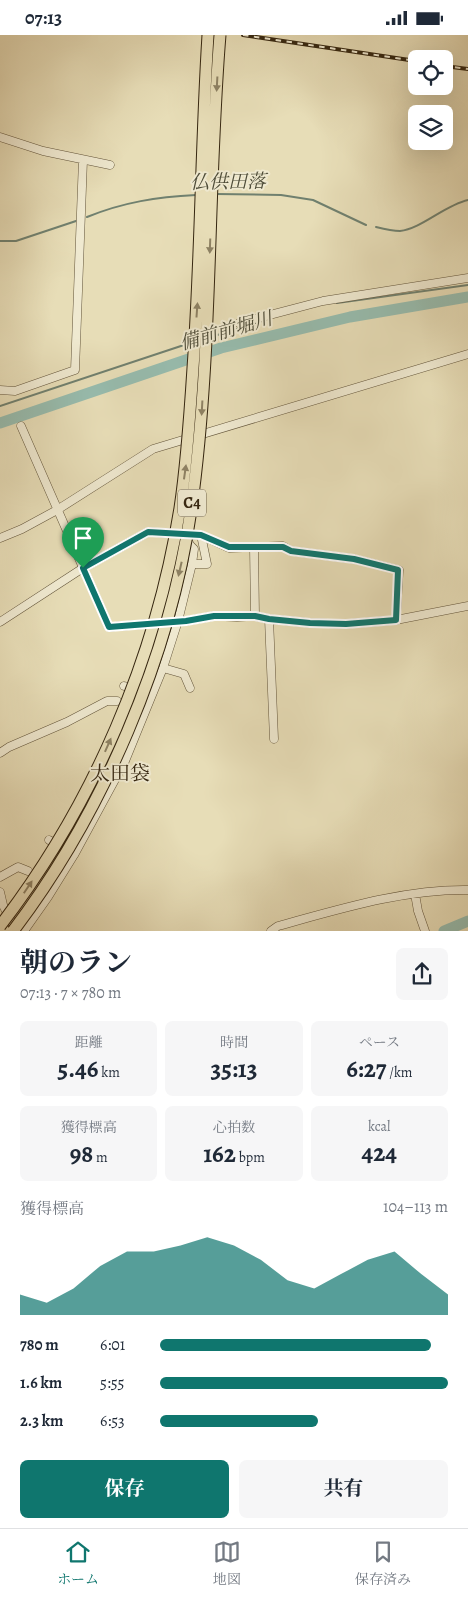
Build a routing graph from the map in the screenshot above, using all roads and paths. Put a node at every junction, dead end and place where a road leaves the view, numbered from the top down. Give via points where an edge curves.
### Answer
1 (208, 35) edge
2 (220, 35) edge
3 (0, 137) edge
4 (84, 160) junction
5 (110, 165) dead end
6 (468, 278) edge
7 (239, 323) dead end
8 (468, 354) edge
9 (0, 390) edge
10 (20, 426) dead end
11 (56, 510) junction
12 (185, 534) junction
13 (201, 535) junction
14 (0, 538) edge
15 (254, 547) junction
16 (192, 564) junction
17 (83, 568) junction
18 (468, 606) edge
19 (255, 616) junction
20 (269, 619) junction
21 (396, 620) junction
22 (178, 621) junction
23 (0, 622) edge
24 (163, 670) junction
25 (124, 686) dead end
26 (190, 688) dead end
27 (117, 701) dead end
28 (274, 739) dead end
29 (0, 753) edge
30 (49, 840) dead end
31 (74, 855) junction
32 (28, 871) dead end
33 (0, 877) edge
34 (468, 890) edge
35 (0, 893) edge
36 (415, 894) junction
37 (0, 926) edge
38 (424, 927) edge
39 (14, 931) edge
40 (24, 931) edge
41 (271, 931) edge

37 -> 1 highway, C4, bridge via 70,820 101,761 138,673 164,584 180,508 190,426 199,287
2 -> 39 highway, C4, bridge via 201,422 191,510 179,571 150,672 111,768 52,875
3 - 4 street
4 - 5 street
4 - 9 street via 75,370 15,391
6 - 7 street via 323,301
8 - 11 street via 153,449
10 - 11 street
11 - 14 street
11 - 17 street
12 - 13 street
12 - 16 street via 194,549
12 - 17 street via 148,532
13 - 15 street via 229,547
13 - 16 street via 207,564
15 - 19 street
15 - 21 street via 283,547 398,570
16 - 22 street
17 - 22 street via 109,627
17 - 23 street
18 - 21 street
19 - 20 street
19 - 22 street via 214,616
20 - 21 street via 346,624
20 - 28 street
22 - 24 street
24 - 25 street via 148,675 129,688
24 - 26 street via 184,674
24 - 31 street via 117,779
27 - 29 street via 107,701
30 - 31 street
31 - 40 street
32 - 33 street via 18,867
34 - 36 street via 443,889
35 - 39 street
36 - 38 street
36 - 41 street via 358,904 278,926

